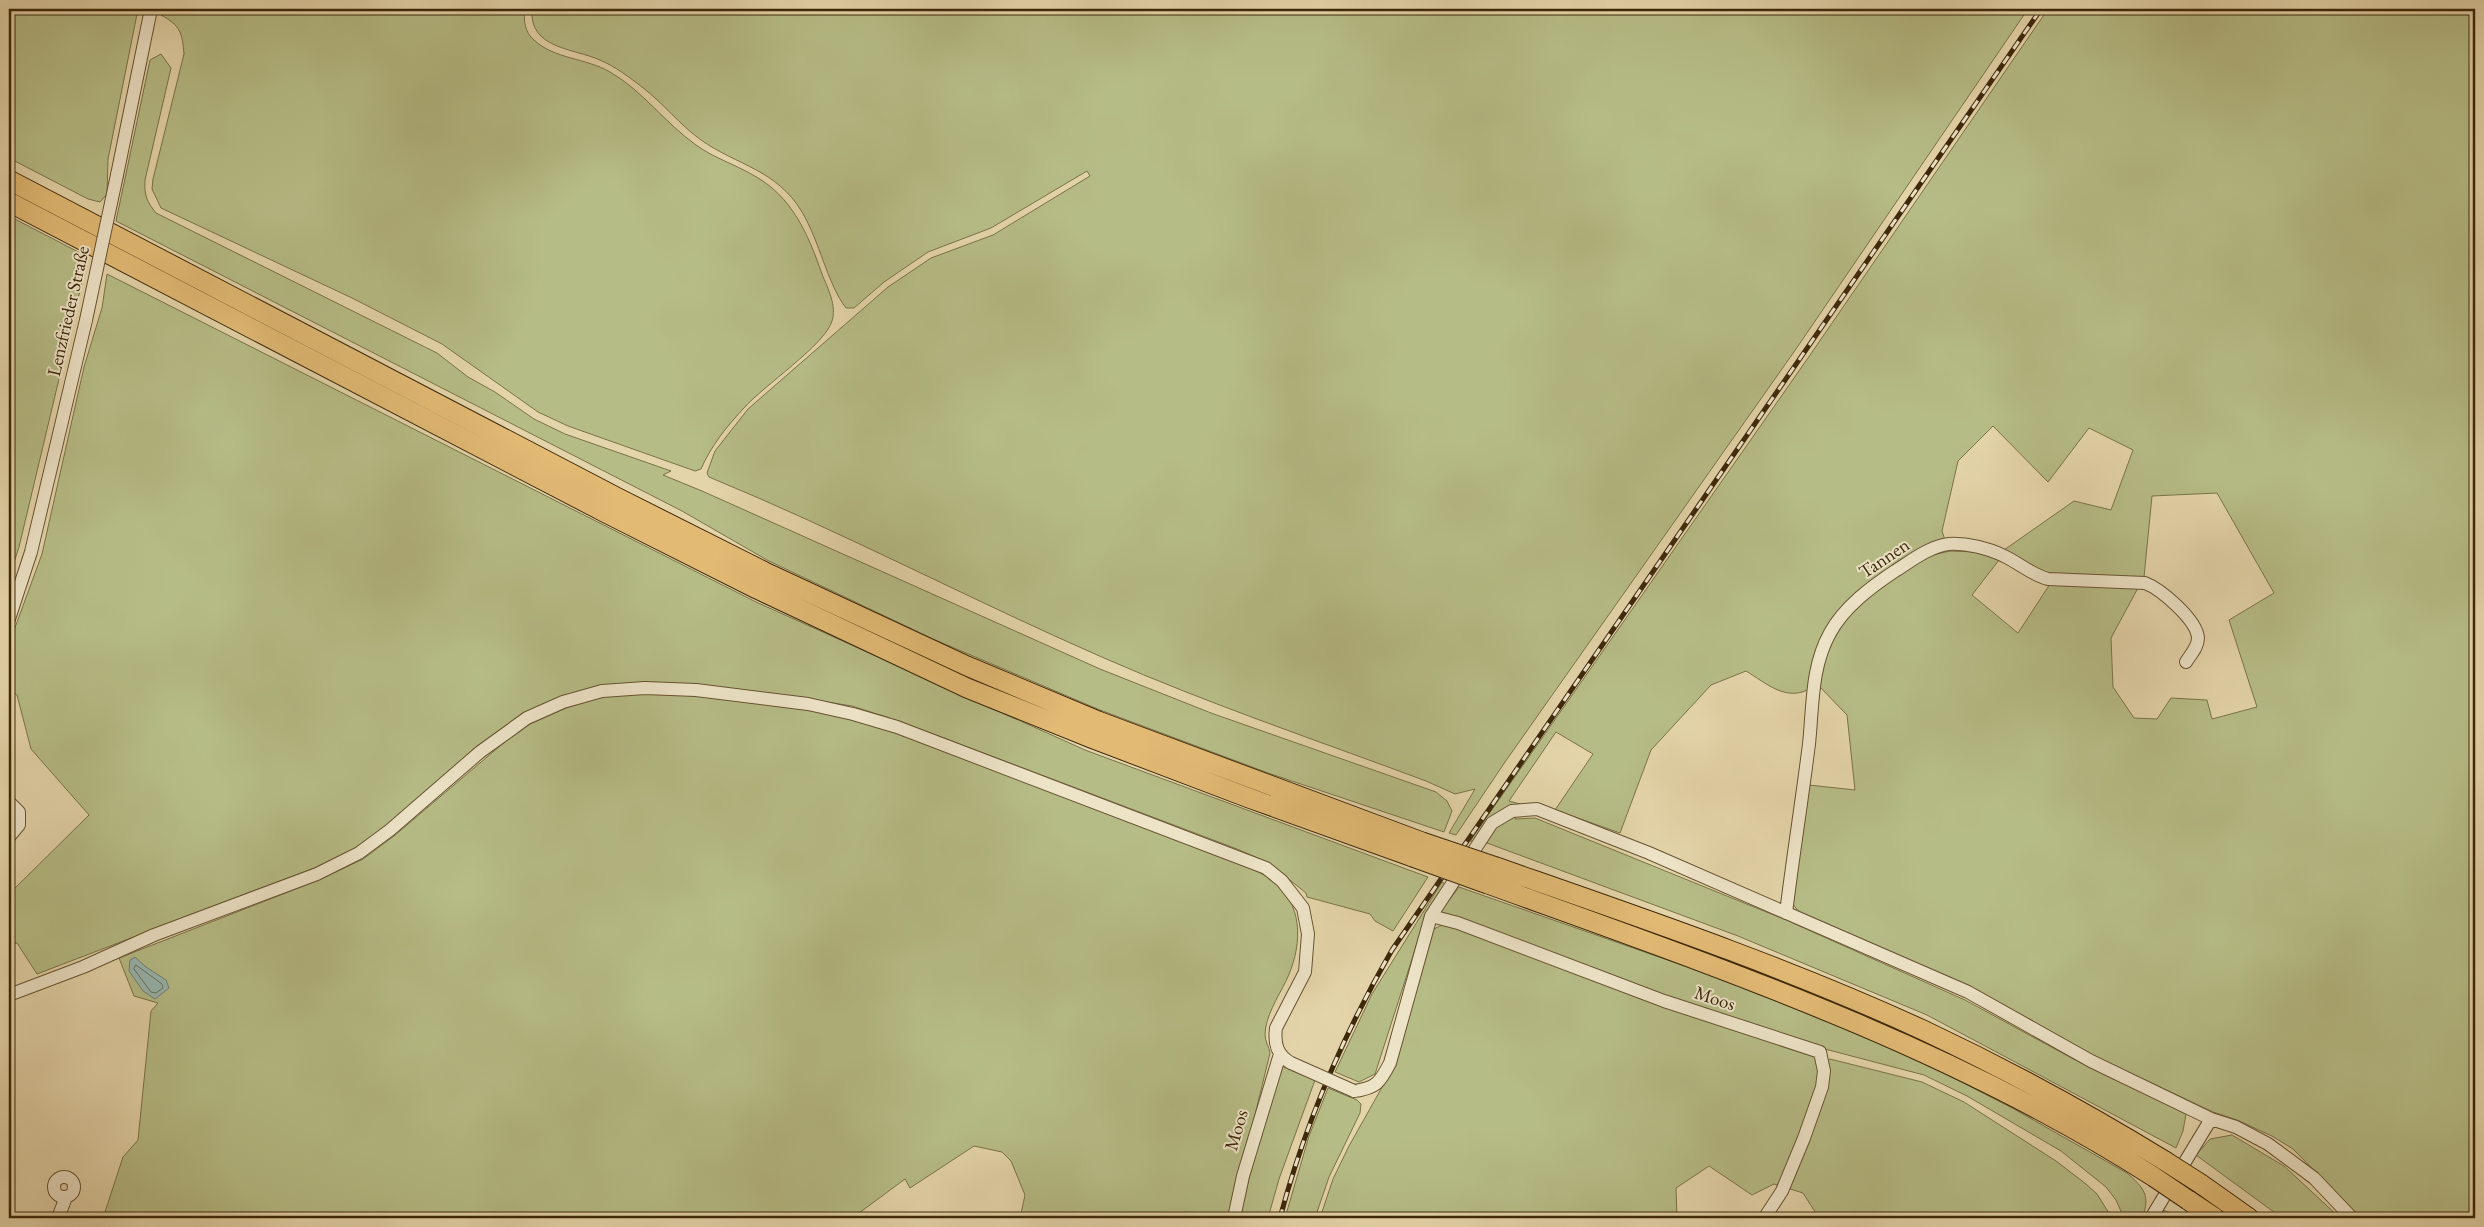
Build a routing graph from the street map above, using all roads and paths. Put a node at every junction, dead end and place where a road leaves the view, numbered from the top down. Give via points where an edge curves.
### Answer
1 (151, 9) edge
2 (9, 180) edge
3 (9, 202) edge
4 (9, 619) edge
5 (2186, 662) dead end
6 (9, 802) edge
7 (9, 837) edge
8 (1418, 849) junction
9 (1492, 876) junction
10 (1786, 913) junction
11 (1431, 916) junction
12 (9, 996) edge
13 (1280, 1054) junction
14 (2211, 1119) junction
15 (66, 1196) dead end
16 (1765, 1217) edge
17 (58, 1218) edge
18 (1234, 1218) edge
19 (2151, 1218) edge
20 (2215, 1218) edge
21 (2249, 1218) edge
22 (2352, 1218) edge

1 - 4 street, Lenzfrieder Straße, bridge via 86,320 31,552
2 - 8 highway via 618,498 800,588 967,666
3 - 8 highway via 606,513 757,589 967,688 1165,767
5 - 10 street, Tannen via 2197,646 2197,632 2168,596 2155,586 2140,582 2048,579 1978,546 1948,544 1922,554 1887,576 1845,611 1830,631 1821,652
6 - 7 street via 19,812 19,825
8 - 9 highway, bridge
9 - 20 highway, bridge via 1914,1047 2072,1126
9 - 21 highway, bridge via 1727,950 1922,1030 2028,1082 2165,1161
10 - 11 street via 1649,853 1537,809 1512,811 1492,823
10 - 14 street via 1968,992 2091,1061
11 - 13 street, bridge via 1390,1063 1379,1083 1354,1091 1291,1063
11 - 16 street, Moos via 1820,1052 1824,1071 1822,1087 1782,1191
12 - 13 street via 154,935 316,874 359,853 526,718 563,702 602,691 645,688 696,690 808,704 897,727 1266,868 1282,881 1303,908 1308,934 1305,972 1276,1028 1275,1038
13 - 18 street, Moos via 1243,1176
14 - 19 street
14 - 22 street via 2236,1127 2290,1158
15 - 17 street

